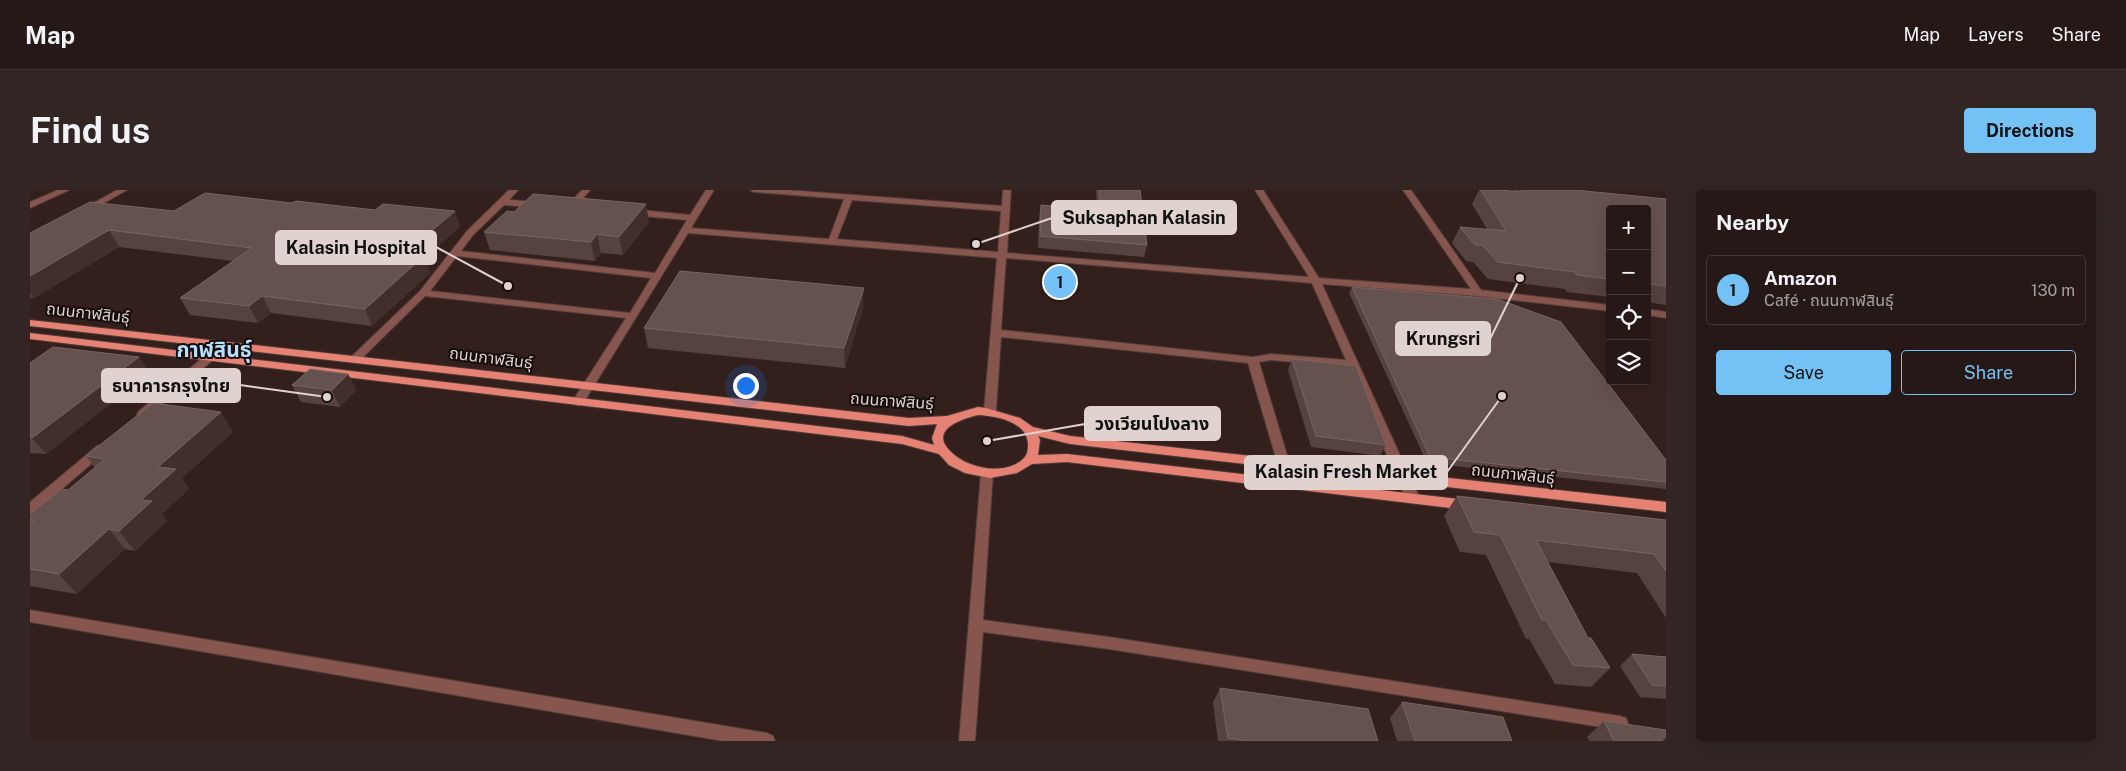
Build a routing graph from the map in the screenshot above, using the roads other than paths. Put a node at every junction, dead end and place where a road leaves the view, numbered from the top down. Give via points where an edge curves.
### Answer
1 (64, 190) edge
2 (123, 190) edge
3 (514, 190) edge
4 (586, 190) edge
5 (710, 190) edge
6 (754, 190) edge
7 (902, 190) edge
8 (1007, 190) edge
9 (1259, 190) edge
10 (1407, 190) edge
11 (801, 192) edge
12 (849, 197) junction
13 (900, 201) junction
14 (504, 202) junction
15 (30, 205) edge
16 (552, 206) edge
17 (561, 206) edge
18 (1006, 209) junction
19 (618, 211) edge
20 (81, 213) edge
21 (693, 218) junction
22 (685, 230) junction
23 (832, 242) junction
24 (454, 252) junction
25 (1003, 254) junction
26 (658, 276) junction
27 (1316, 280) junction
28 (423, 293) junction
29 (1478, 293) junction
30 (1606, 308) edge
31 (1651, 312) edge
32 (1666, 314) edge
33 (634, 316) junction
34 (30, 323) edge
35 (997, 333) junction
36 (30, 336) edge
37 (210, 357) junction
38 (356, 359) junction
39 (1253, 360) junction
40 (1352, 364) junction
41 (589, 386) junction
42 (578, 402) junction
43 (990, 411) junction
44 (135, 420) edge
45 (948, 420) junction
46 (1028, 430) junction
47 (112, 439) edge
48 (942, 451) junction
49 (1029, 460) junction
50 (1284, 465) junction
51 (987, 473) junction
52 (1404, 478) junction
53 (1413, 498) junction
54 (1481, 506) edge
55 (1666, 507) edge
56 (30, 508) edge
57 (30, 616) edge
58 (975, 624) junction
59 (1637, 726) edge
60 (767, 741) edge
61 (967, 741) edge

1 - 15 street
2 - 20 street
3 - 14 street
4 - 17 street via 576,208
5 - 21 street
6 - 11 street
7 - 13 street
8 - 18 street
9 - 27 street
10 - 29 street
11 - 12 street
12 - 13 street
12 - 23 street
13 - 18 street
14 - 16 street
14 - 24 street
18 - 25 street
19 - 21 street
21 - 22 street
22 - 23 street
22 - 26 street
23 - 25 street
24 - 26 street
24 - 28 street
25 - 27 street
25 - 35 street
26 - 33 street
27 - 29 street
27 - 40 street
28 - 33 street
28 - 38 street
29 - 30 street
31 - 32 street
33 - 41 street
34 - 38 main road, ถนนกาฬสินธุ์
35 - 39 street
35 - 43 street
36 - 37 main road, ถนนกาฬสินธุ์
37 - 42 main road, ถนนกาฬสินธุ์
37 - 44 street
38 - 41 main road, ถนนกาฬสินธุ์
39 - 40 street via 1271,357
39 - 50 street
40 - 52 street
41 - 42 street
41 - 45 main road, ถนนกาฬสินธุ์ via 909,422
42 - 48 main road, ถนนกาฬสินธุ์ via 902,440
43 - 45 main road via 968,412
43 - 46 main road via 1018,421
45 - 48 main road via 940,428 938,437
46 - 49 main road via 1034,440 1034,451
46 - 50 main road, ถนนกาฬสินธุ์ via 1070,440
47 - 56 street
48 - 51 main road via 956,464
49 - 51 main road via 1018,468
49 - 53 main road via 1067,458
50 - 52 main road, ถนนกาฬสินธุ์
51 - 58 street
52 - 53 street
52 - 55 main road, ถนนกาฬสินธุ์
53 - 54 main road
57 - 60 street
58 - 59 street
58 - 61 street

